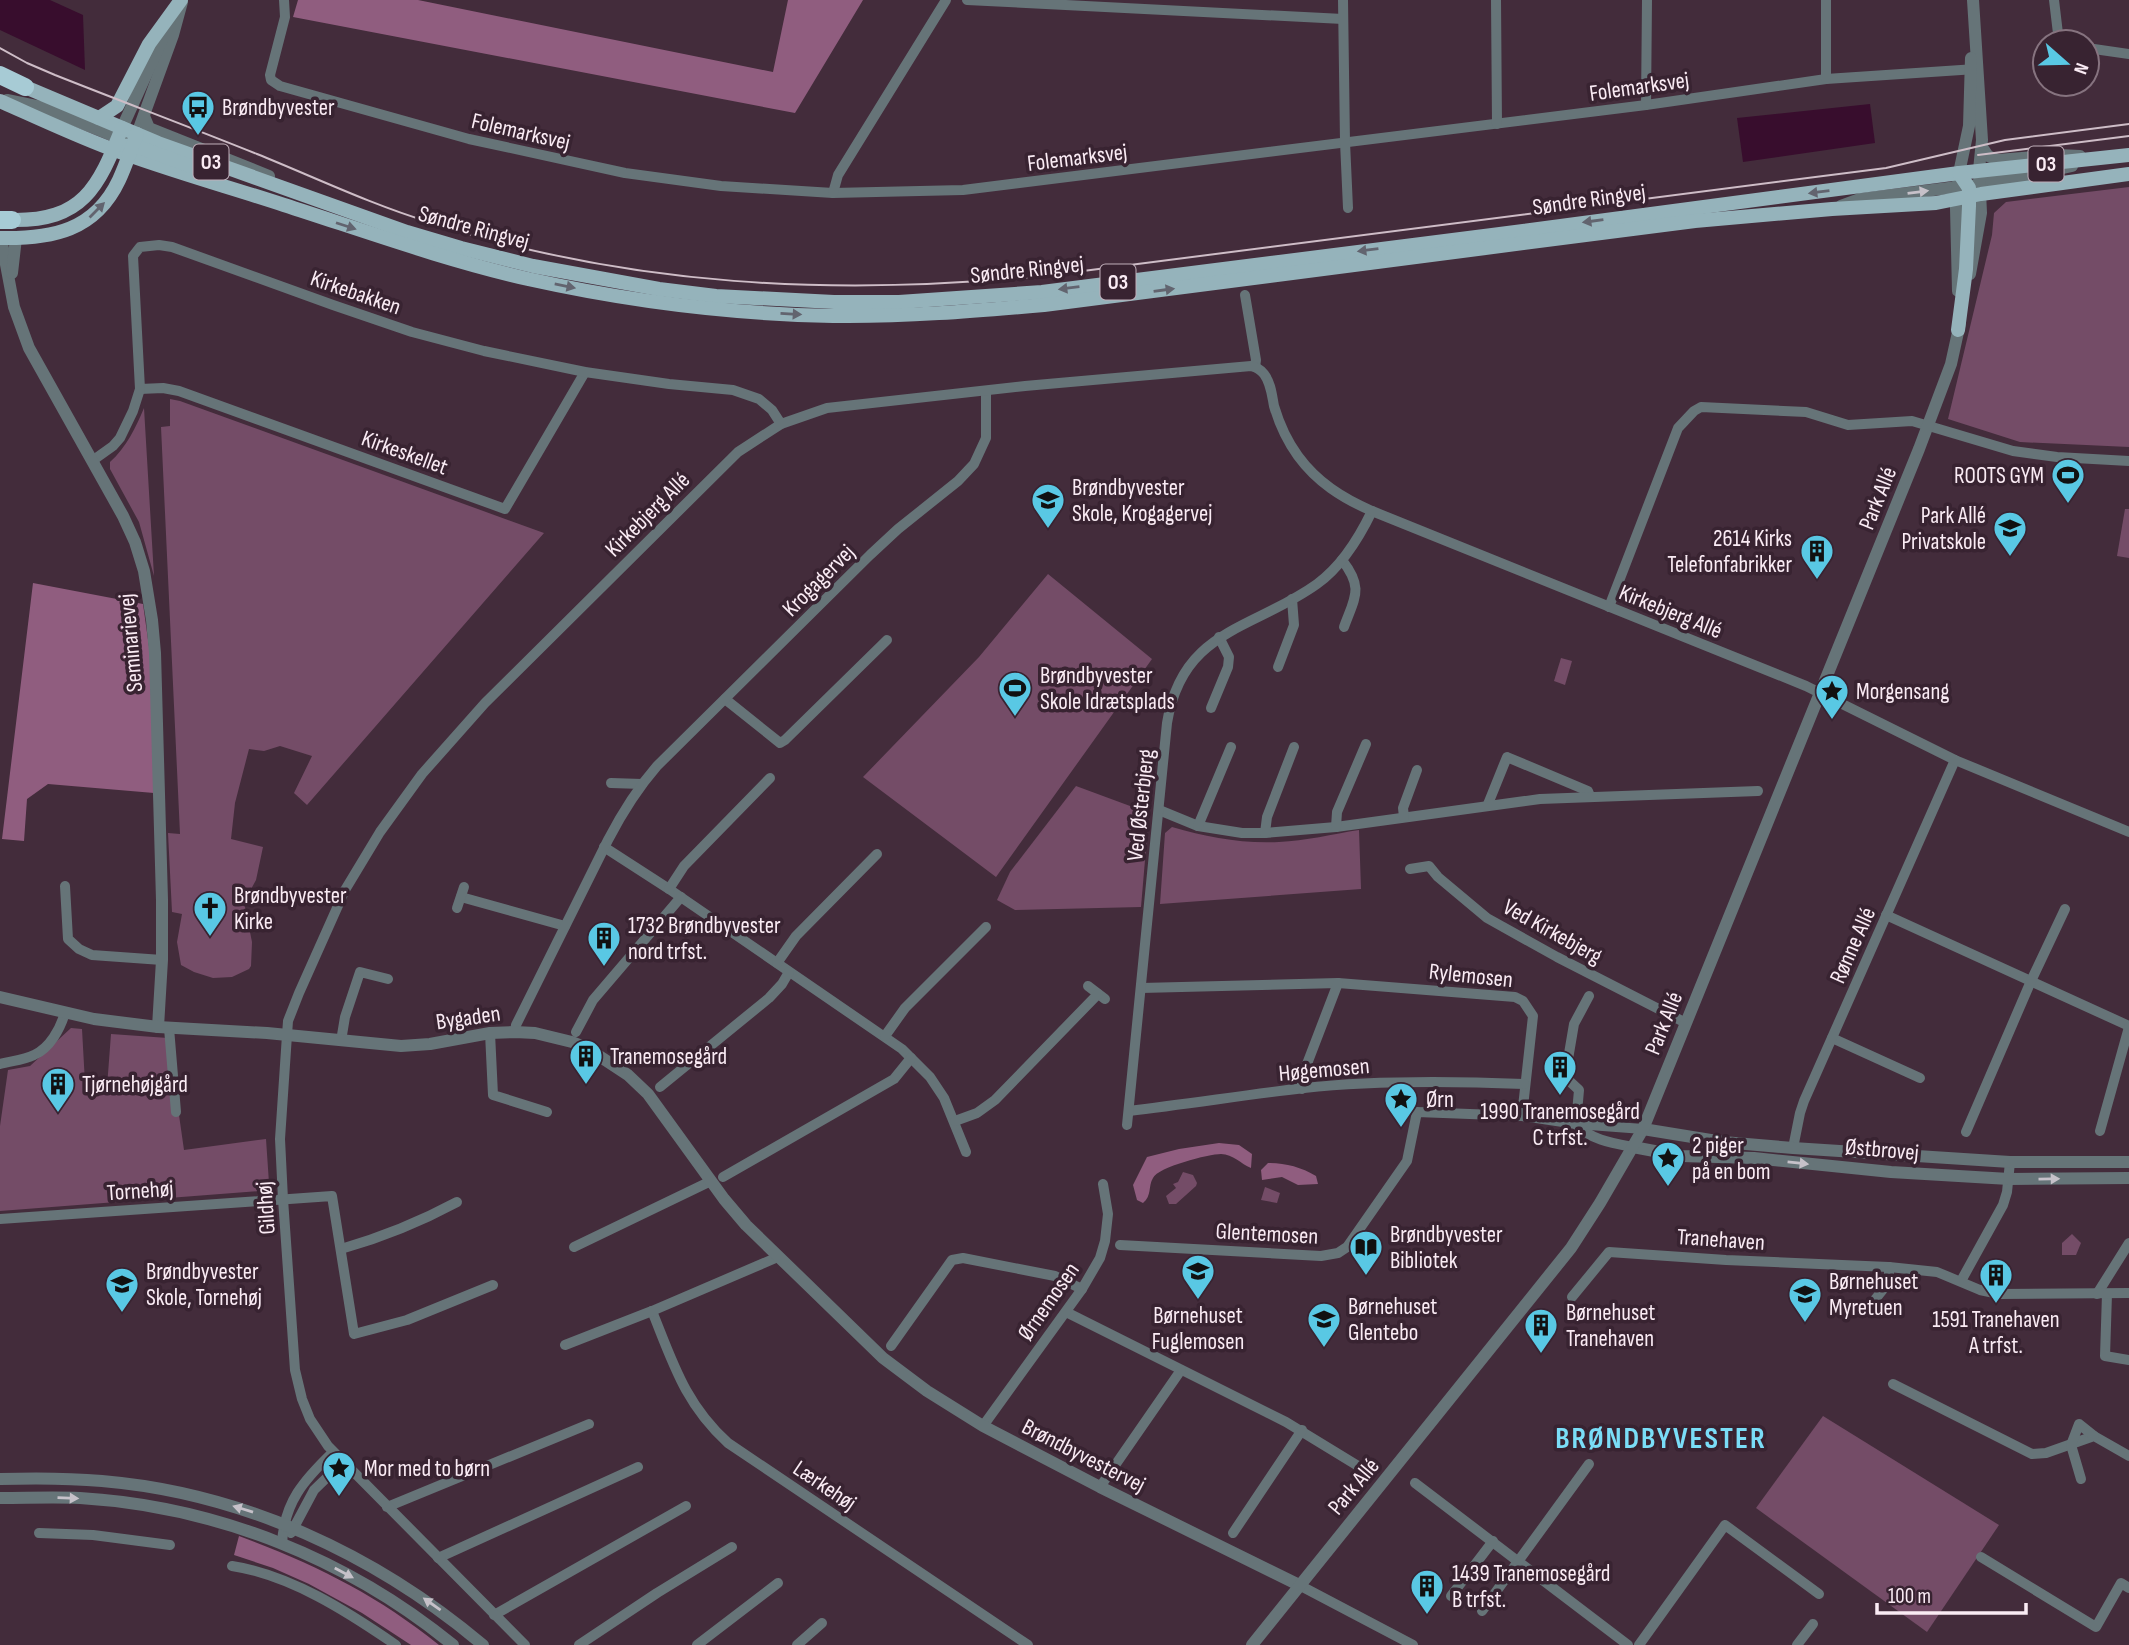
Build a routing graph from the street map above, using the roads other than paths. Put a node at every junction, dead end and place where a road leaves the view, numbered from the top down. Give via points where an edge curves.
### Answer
1 (182, 0) edge
2 (284, 0) edge
3 (946, 0) edge
4 (967, 0) edge
5 (1343, 0) edge
6 (1496, 0) edge
7 (1647, 0) edge
8 (1826, 0) edge
9 (1973, 0) edge
10 (2054, 0) edge
11 (1343, 19) junction
12 (2057, 28) edge
13 (2101, 50) edge
14 (2129, 54) edge
15 (1975, 69) junction
16 (0, 76) edge
17 (1826, 79) junction
18 (25, 87) joint
19 (0, 100) edge
20 (1646, 105) junction
21 (144, 116) junction
22 (99, 118) junction
23 (1497, 124) junction
24 (118, 138) junction
25 (1345, 142) junction
26 (133, 144) junction
27 (1982, 147) junction
28 (2129, 155) edge
29 (2112, 158) junction
30 (2129, 174) edge
31 (1969, 186) junction
32 (285, 189) junction
33 (833, 194) junction
34 (1348, 208) dead end
35 (6, 220) edge
36 (5, 238) edge
37 (1245, 295) dead end
38 (1958, 330) joint
39 (1255, 367) junction
40 (584, 372) junction
41 (140, 389) junction
42 (986, 391) junction
43 (781, 425) junction
44 (1928, 425) junction
45 (92, 461) junction
46 (2129, 461) edge
47 (1372, 511) junction
48 (1342, 560) junction
49 (1292, 599) junction
50 (1609, 607) junction
51 (1344, 627) dead end
52 (1219, 637) junction
53 (887, 639) dead end
54 (1278, 667) dead end
55 (1821, 694) junction
56 (725, 699) junction
57 (1211, 708) dead end
58 (1366, 744) dead end
59 (1231, 747) dead end
60 (1294, 747) dead end
61 (1955, 760) junction
62 (1417, 769) dead end
63 (770, 778) dead end
64 (611, 783) dead end
65 (642, 784) junction
66 (1758, 790) dead end
67 (1590, 796) junction
68 (1488, 804) junction
69 (1159, 810) junction
70 (1404, 817) junction
71 (1198, 826) junction
72 (1336, 827) junction
73 (2129, 832) edge
74 (1265, 833) junction
75 (604, 847) junction
76 (877, 854) dead end
77 (1410, 869) dead end
78 (65, 886) dead end
79 (669, 888) junction
80 (681, 897) junction
81 (457, 908) dead end
82 (2065, 909) dead end
83 (1886, 915) junction
84 (565, 926) junction
85 (986, 927) dead end
86 (162, 960) junction
87 (777, 963) junction
88 (789, 972) junction
89 (388, 979) dead end
90 (2031, 981) junction
91 (1338, 983) junction
92 (1088, 986) dead end
93 (1141, 988) junction
94 (1589, 996) dead end
95 (0, 997) edge
96 (65, 1013) junction
97 (1686, 1023) junction
98 (163, 1027) junction
99 (2129, 1027) edge
100 (515, 1032) junction
101 (576, 1032) dead end
102 (490, 1033) junction
103 (287, 1035) junction
104 (885, 1036) junction
105 (1832, 1038) junction
106 (341, 1041) junction
107 (911, 1058) junction
108 (0, 1064) edge
109 (1920, 1077) dead end
110 (1524, 1084) junction
111 (660, 1087) dead end
112 (1301, 1089) junction
113 (1129, 1111) junction
114 (176, 1112) dead end
115 (547, 1112) dead end
116 (1522, 1116) junction
117 (955, 1121) junction
118 (1576, 1124) junction
119 (1127, 1125) dead end
120 (1643, 1129) junction
121 (2100, 1131) dead end
122 (1966, 1132) dead end
123 (1633, 1147) junction
124 (1793, 1148) junction
125 (967, 1152) dead end
126 (2010, 1162) junction
127 (2129, 1162) edge
128 (2129, 1178) edge
129 (717, 1179) junction
130 (2008, 1179) junction
131 (1103, 1184) dead end
132 (283, 1199) junction
133 (457, 1202) dead end
134 (0, 1219) edge
135 (2129, 1243) edge
136 (1120, 1245) dead end
137 (574, 1247) dead end
138 (341, 1249) junction
139 (774, 1253) junction
140 (1889, 1267) junction
141 (1961, 1281) junction
142 (493, 1285) dead end
143 (1082, 1289) junction
144 (2129, 1293) edge
145 (2102, 1294) junction
146 (1572, 1297) dead end
147 (1873, 1302) dead end
148 (652, 1311) junction
149 (1066, 1312) junction
150 (565, 1345) dead end
151 (891, 1346) dead end
152 (2129, 1360) edge
153 (1181, 1370) junction
154 (1893, 1384) dead end
155 (589, 1424) dead end
156 (983, 1426) junction
157 (1302, 1430) junction
158 (2094, 1436) junction
159 (2071, 1445) junction
160 (333, 1452) junction
161 (2129, 1456) edge
162 (343, 1462) junction
163 (1589, 1464) dead end
164 (638, 1467) dead end
165 (1363, 1469) dead end
166 (0, 1479) edge
167 (2081, 1479) dead end
168 (1415, 1483) dead end
169 (1100, 1488) junction
170 (0, 1498) edge
171 (686, 1506) dead end
172 (387, 1507) junction
173 (289, 1526) junction
174 (38, 1533) dead end
175 (1233, 1533) dead end
176 (1493, 1541) junction
177 (282, 1544) junction
178 (170, 1545) dead end
179 (732, 1547) dead end
180 (1981, 1557) dead end
181 (438, 1558) junction
182 (1519, 1560) junction
183 (232, 1566) dead end
184 (778, 1583) dead end
185 (1299, 1585) junction
186 (2129, 1588) edge
187 (1819, 1594) dead end
188 (1451, 1596) dead end
189 (1482, 1611) dead end
190 (494, 1615) junction
191 (822, 1623) dead end
192 (1813, 1624) dead end
193 (396, 1645) edge
194 (453, 1645) edge
195 (483, 1645) edge
196 (525, 1645) edge
197 (579, 1645) edge
198 (696, 1645) edge
199 (797, 1645) edge
200 (1028, 1645) edge
201 (1252, 1645) edge
202 (1413, 1645) edge
203 (1628, 1645) edge
204 (1639, 1645) edge
205 (1797, 1645) edge

1 - 21 street
1 - 22 main road via 149,44 117,106
1 - 24 street
2 - 33 street, Folemarksvej via 285,17 270,75 280,86 469,139 625,173
3 - 33 street via 838,175
4 - 11 street
5 - 11 street
6 - 23 street
7 - 20 street
8 - 17 street
9 - 15 street
10 - 12 street
11 - 25 street
13 - 14 street
15 - 17 street, Folemarksvej
15 - 27 street
15 - 31 street
16 - 18 highway
17 - 20 street, Folemarksvej
18 - 22 main road, Søndre Ringvej / O3
19 - 24 main road, Søndre Ringvej / O3
20 - 23 street, Folemarksvej
21 - 26 street
21 - 32 street via 149,128 267,175
22 - 24 main road, Søndre Ringvej / O3
23 - 25 street, Folemarksvej
24 - 26 main road
24 - 26 main road, Søndre Ringvej / O3
24 - 35 main road via 93,188 65,212 48,218
25 - 33 street, Folemarksvej via 963,190
25 - 34 street
26 -> 31 main road, Søndre Ringvej / O3 via 208,183 528,279 657,302 832,316 965,312 1056,303 1695,221 1926,204
26 - 32 main road, Søndre Ringvej via 231,180
36 -> 26 main road via 40,238 88,219 109,197
27 - 29 street via 1998,160 2058,155
27 - 31 street
28 - 29 main road, Søndre Ringvej / O3
29 - 31 main road, Søndre Ringvej / O3
30 - 31 main road, Søndre Ringvej / O3
31 -> 32 main road, Søndre Ringvej / O3 via 1492,235 1042,292 900,302 716,296 603,280 429,239
31 - 38 main road
36 - 45 street, Seminarievej via 14,306 29,348
37 - 39 street, Kirkebjerg Allé
38 - 44 street, Park Allé via 1951,364
39 - 42 street, Kirkebjerg Allé
39 - 47 street, Kirkebjerg Allé via 1268,380 1284,433 1296,454 1338,495
40 - 41 street, Kirkeskellet via 505,509 179,391
40 - 41 street, Kirkebakken via 412,332 159,245 140,247 133,256
40 - 43 street, Kirkebakken via 733,390 760,399
41 - 45 street, Kirkebakken via 120,438
42 - 43 street, Kirkebjerg Allé via 827,408
42 - 56 street, Krogagervej via 986,438 967,473 870,555
43 - 103 street, Kirkebjerg Allé via 738,452 485,703 422,774 345,890 299,993
44 - 46 street via 2013,451
44 - 50 street via 1912,421 1848,425 1801,412 1701,407 1678,428
44 - 55 street, Park Allé
45 - 86 street, Seminarievej via 135,542 152,620
47 - 48 street, Ved Østerbjerg
47 - 50 street, Kirkebjerg Allé
48 - 49 street, Ved Østerbjerg
48 - 51 street via 1357,584
49 - 52 street, Ved Østerbjerg
49 - 54 street via 1294,625
50 - 55 street, Kirkebjerg Allé
52 - 57 street via 1229,657 1228,667
52 - 69 street, Ved Østerbjerg via 1199,652 1172,699
53 - 56 street via 780,743
55 - 61 street, Kirkebjerg Allé
55 - 97 street, Park Allé
56 - 65 street, Krogagervej
58 - 72 street via 1337,812
59 - 71 street
60 - 74 street
61 - 73 street, Kirkebjerg Allé
61 - 83 street, Rønne Allé
62 - 70 street
63 - 79 street via 684,866
64 - 65 street
65 - 75 street, Krogagervej
66 - 67 street
67 - 68 street
67 - 68 street via 1588,791 1507,757
68 - 70 street
69 - 71 street
69 - 93 street, Ved Østerbjerg
70 - 72 street
71 - 74 street
72 - 74 street
75 - 79 street
75 - 84 street, Krogagervej
76 - 87 street via 796,936
77 - 97 street, Ved Kirkebjerg via 1429,866 1488,918
78 - 86 street via 68,939 79,949 92,955
79 - 80 street
80 - 87 street
80 - 101 street via 593,1000
81 - 84 street via 462,892
82 - 90 street
83 - 90 street
83 - 105 street, Rønne Allé
84 - 100 street, Krogagervej
85 - 104 street via 905,1008
86 - 98 street, Seminarievej
87 - 88 street
88 - 104 street
88 - 111 street via 769,998
89 - 106 street via 360,972
90 - 99 street
90 - 122 street
91 - 93 street, Rylemosen
91 - 110 street, Rylemosen via 1479,993 1523,1001 1533,1017
91 - 112 street
92 - 117 street via 1102,996 995,1100
93 - 113 street
94 - 118 street via 1574,1024 1565,1077 1579,1090
95 - 96 street, Bygaden
96 - 98 street, Bygaden
96 - 108 street via 58,1033 34,1055
97 - 120 street, Park Allé
98 - 103 street, Bygaden
98 - 114 street
99 - 121 street
100 - 102 street, Bygaden
100 - 129 street, Bygaden via 572,1042 628,1075
102 - 106 street, Bygaden via 401,1046
102 - 115 street via 493,1095
103 - 106 street, Bygaden
103 - 132 street, Gildhøj via 280,1139
104 - 107 street
105 - 109 street
105 - 124 street, Rønne Allé via 1800,1113
107 - 117 street via 930,1077
107 - 129 street via 894,1079
110 - 112 street, Høgemosen via 1410,1082
110 - 116 street, Rylemosen
112 - 113 street, Høgemosen
113 - 119 street
116 - 118 street, Glentemosen
116 - 136 street, Glentemosen via 1417,1112 1407,1161 1347,1247 1338,1253 1321,1256
117 - 125 street
118 - 120 street, Glentemosen
118 - 123 street, Glentemosen via 1593,1138
120 - 123 street, Park Allé
120 - 124 street, Østbrovej
123 -> 130 street, Østbrovej via 1681,1156
123 - 185 street, Park Allé via 1571,1248
124 - 126 street, Østbrovej
126 - 127 street, Østbrovej
126 - 130 street
130 -> 128 street, Østbrovej
129 - 137 street
129 - 139 street, Bygaden via 746,1225
130 - 141 street via 2003,1205
131 - 143 street, Ørnemosen via 1108,1214 1105,1241
132 - 134 street, Tornehøj
132 - 138 street, Tornehøj via 332,1196
132 - 160 street, Gildhøj via 295,1370 310,1419
133 - 138 street via 381,1238
135 - 145 street
138 - 142 street via 354,1334 407,1320
139 - 148 street
139 - 156 street, Brøndbyvestervej via 883,1358
140 - 141 street, Tranehaven via 1937,1272
140 - 146 street, Tranehaven via 1609,1252
140 - 147 street via 1889,1282
141 - 145 street, Tranehaven via 1999,1294
143 - 149 street, Ørnemosen
143 - 151 street via 1055,1276 963,1258 952,1260
144 - 145 street, Tranehaven
145 - 152 street via 2105,1356
148 - 150 street
148 - 200 street, Lærkehøj via 687,1394 728,1443
149 - 153 street
149 - 156 street, Ørnemosen
153 - 157 street
153 - 169 street
154 - 159 street via 2032,1454
155 - 172 street
156 - 169 street, Brøndbyvestervej
157 - 165 street
157 - 175 street
158 - 159 street
158 - 159 street via 2079,1424
158 - 161 street
159 - 167 street
160 - 162 street, Gildhøj
160 - 173 street via 302,1484
162 - 172 street, Gildhøj
162 - 173 street via 314,1490
163 - 182 street
164 - 181 street
173 -> 166 street via 214,1501 127,1484 65,1478
168 - 176 street
169 - 185 street, Brøndbyvestervej
170 -> 177 street via 82,1498 146,1506 208,1519
171 - 190 street
172 - 181 street, Gildhøj
173 - 177 street
195 -> 173 street via 397,1581
174 - 178 street
176 - 182 street
176 - 188 street
177 -> 194 street via 341,1570
179 - 197 street
180 - 186 street via 2096,1627 2121,1583
181 - 190 street, Gildhøj
182 - 189 street
182 - 203 street
183 - 193 street via 325,1600
184 - 198 street
185 - 201 street, Park Allé
185 - 202 street, Brøndbyvestervej
187 - 204 street via 1725,1525
190 - 196 street, Gildhøj
191 - 199 street
192 - 205 street

